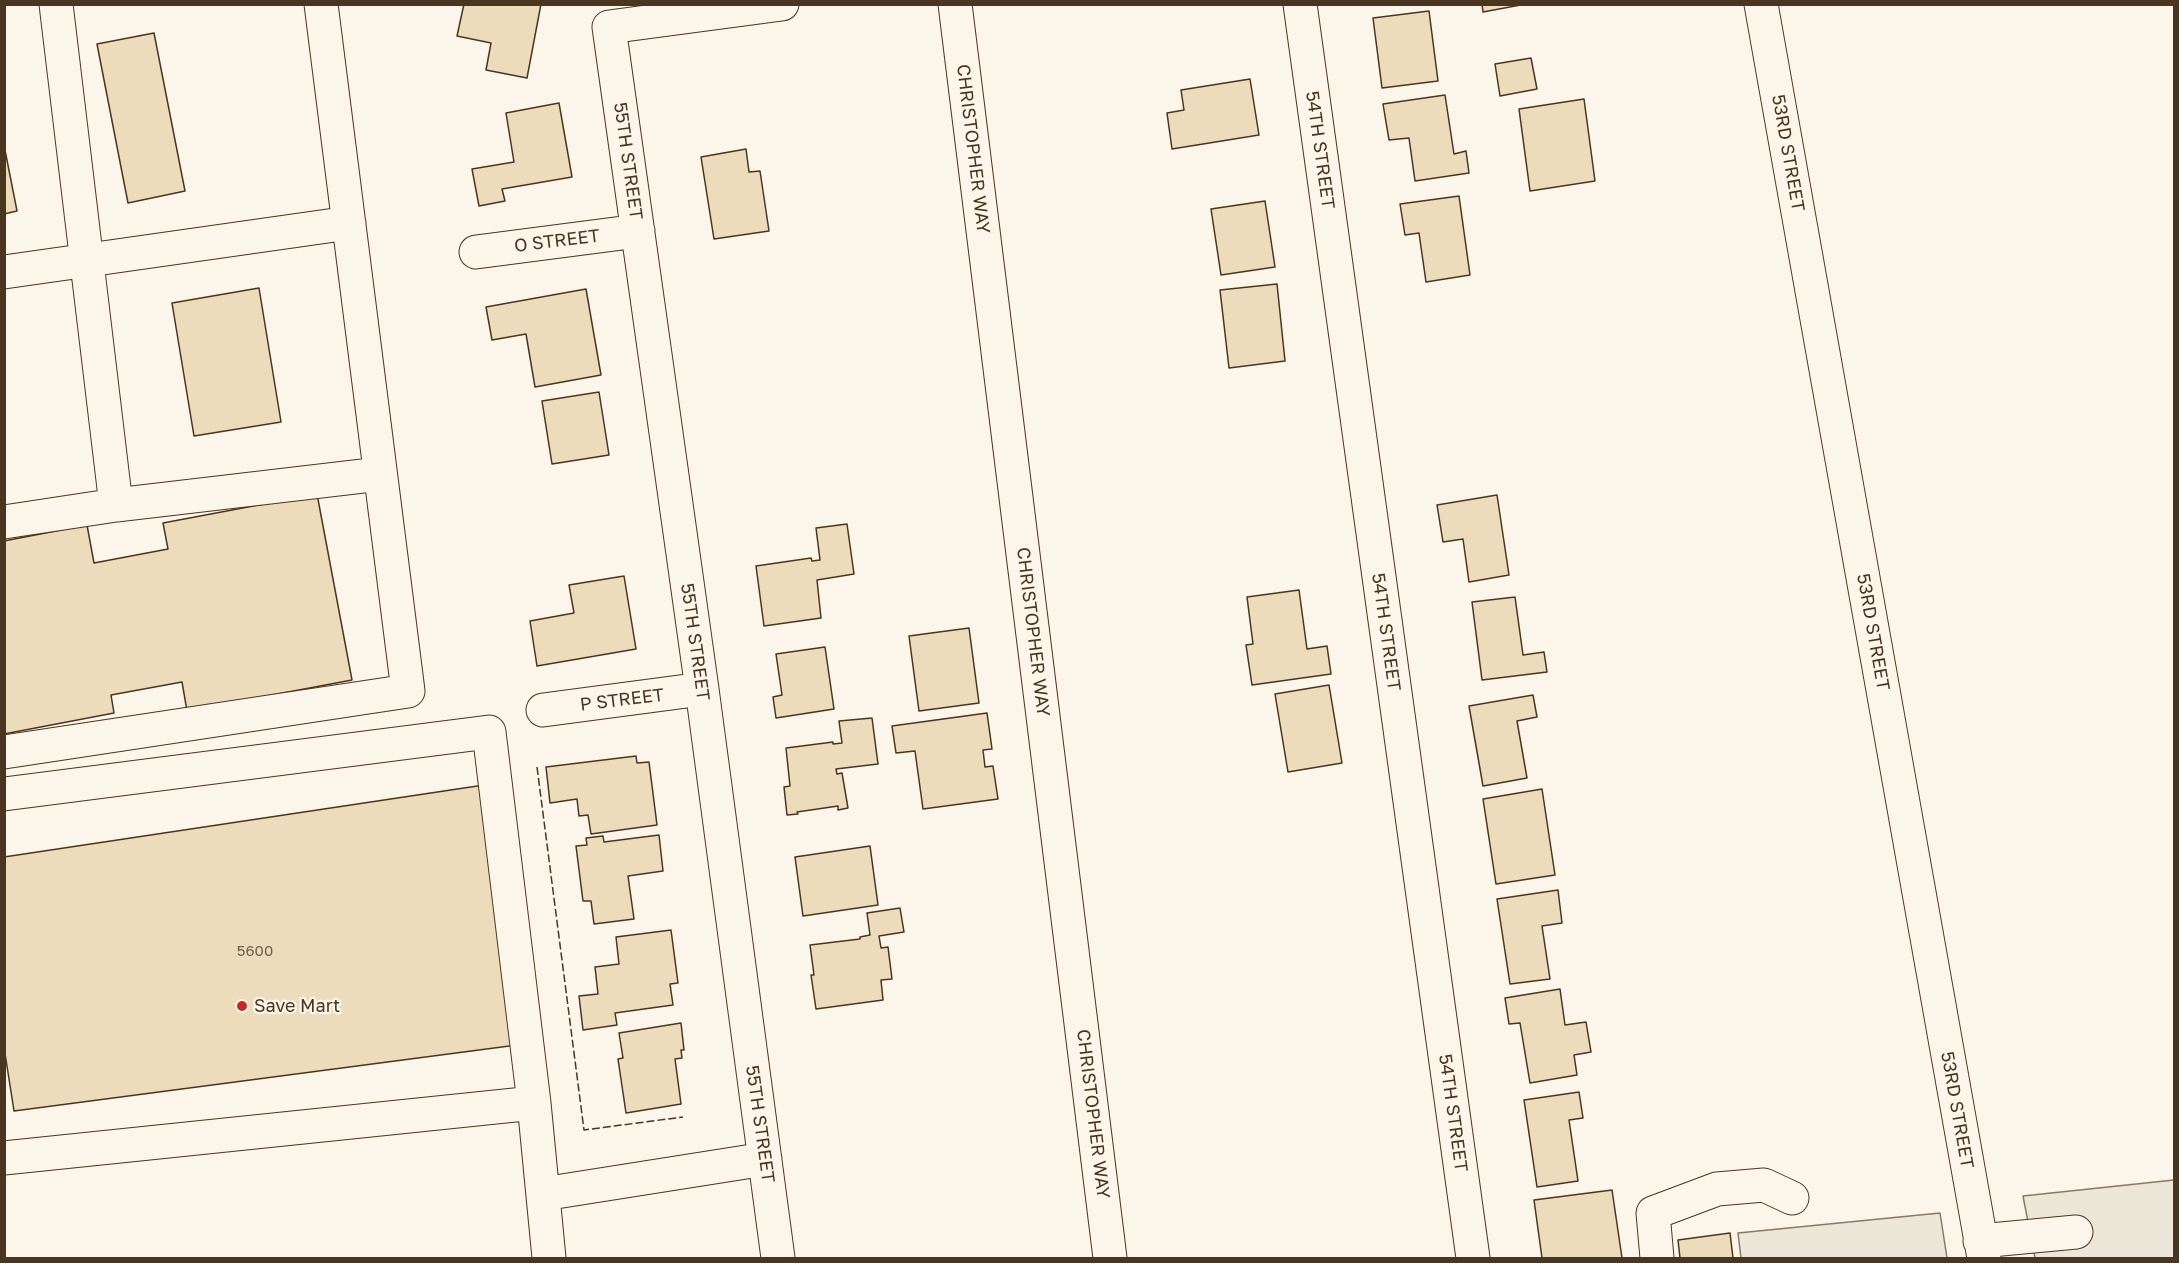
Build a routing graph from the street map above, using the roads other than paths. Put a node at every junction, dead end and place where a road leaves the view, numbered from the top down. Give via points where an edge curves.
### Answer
1 (56, 4) edge
2 (321, 4) edge
3 (782, 4) edge
4 (955, 4) edge
5 (1300, 4) edge
6 (1761, 4) edge
7 (349, 223) junction
8 (638, 231) junction
9 (476, 252) dead end
10 (88, 262) junction
11 (4, 272) edge
12 (380, 474) junction
13 (116, 505) junction
14 (4, 522) edge
15 (702, 689) junction
16 (543, 710) dead end
17 (4, 752) edge
18 (4, 794) edge
19 (534, 1103) junction
20 (4, 1158) edge
21 (765, 1158) junction
22 (543, 1194) junction
23 (1792, 1198) dead end
24 (2076, 1232) dead end
25 (1982, 1250) edge
26 (549, 1258) edge
27 (778, 1258) edge
28 (1110, 1258) edge
29 (1473, 1258) edge
30 (1657, 1258) edge

1 - 10 street
2 - 7 street
3 - 8 street, 55TH STREET via 609,27
4 - 28 street, CHRISTOPHER WAY
5 - 29 street, 54TH STREET
6 - 25 street, 53RD STREET
7 - 10 street
7 - 12 street
8 - 9 street, O STREET
8 - 15 street, 55TH STREET
10 - 11 street
10 - 13 street
12 - 13 street
12 - 17 street via 408,691
13 - 14 street
15 - 16 street, P STREET
15 - 21 street, 55TH STREET
18 - 19 street via 489,732
19 - 20 street
19 - 22 street
21 - 22 street
21 - 27 street, 55TH STREET
22 - 26 street
23 - 30 street via 1764,1185 1716,1189 1653,1213
24 - 25 street

